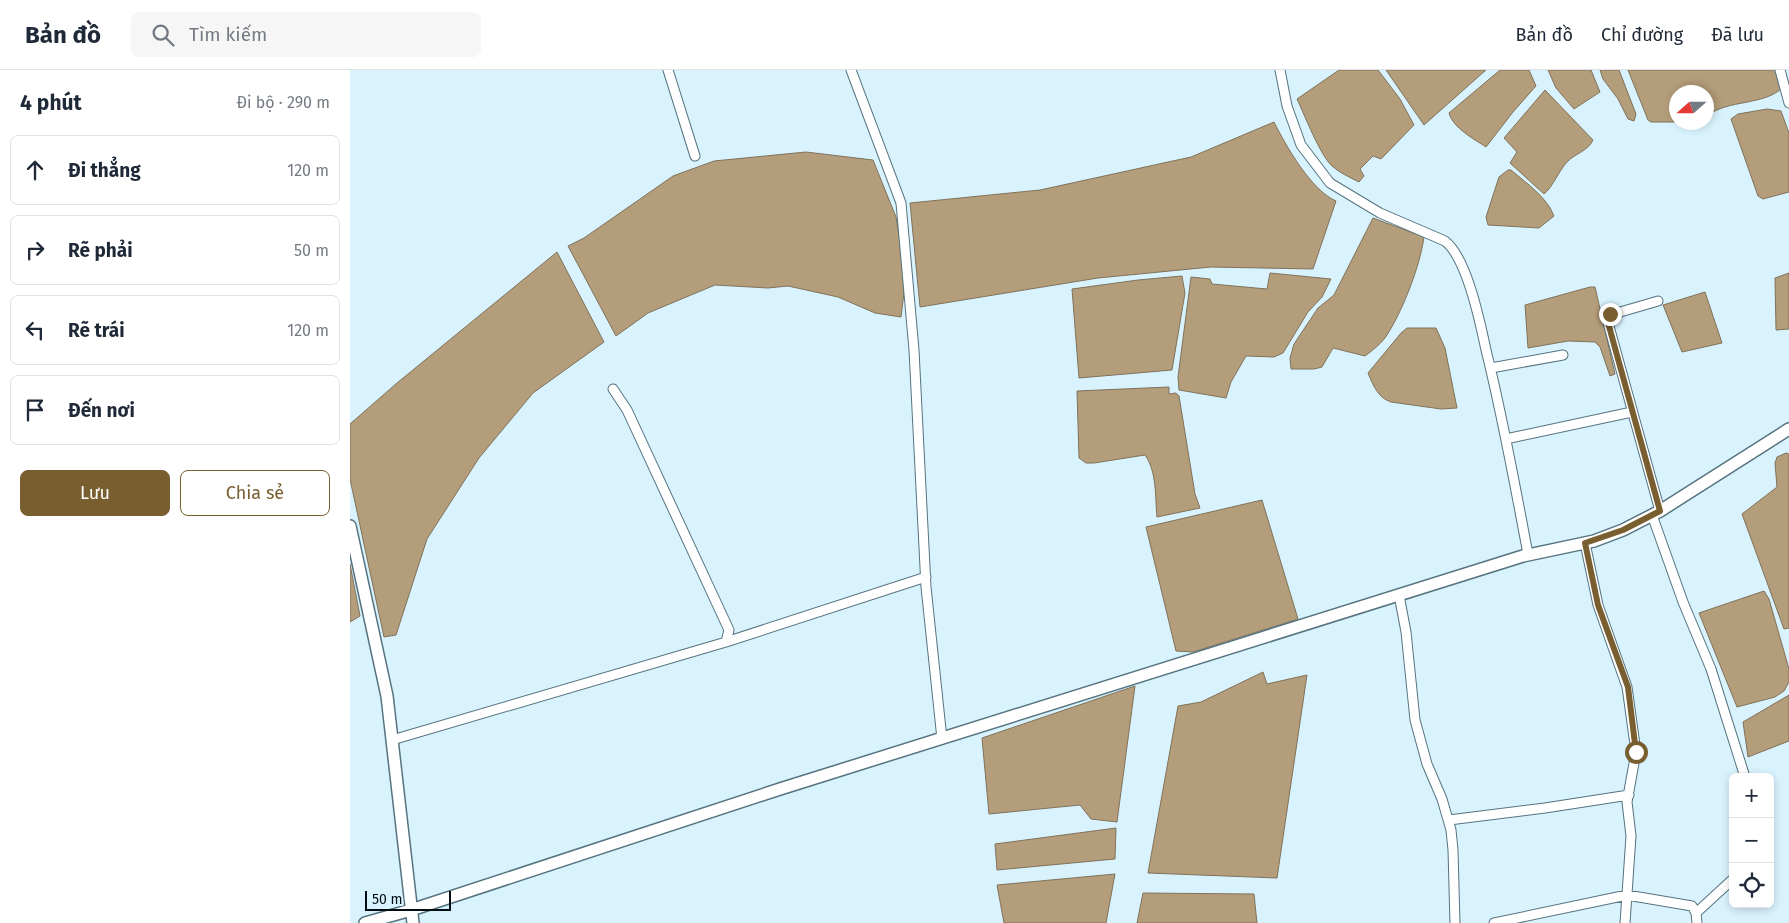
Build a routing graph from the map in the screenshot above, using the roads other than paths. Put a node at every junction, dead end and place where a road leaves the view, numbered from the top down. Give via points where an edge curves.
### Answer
1 (668, 70) edge
2 (851, 70) edge
3 (1280, 70) edge
4 (1780, 70) edge
5 (1789, 103) edge
6 (695, 156) dead end
7 (1658, 301) dead end
8 (1563, 355) dead end
9 (1491, 368) junction
10 (613, 389) dead end
11 (1632, 412) junction
12 (1789, 429) edge
13 (1506, 439) junction
14 (1656, 513) junction
15 (350, 526) edge
16 (1585, 543) junction
17 (1528, 554) junction
18 (926, 576) junction
19 (1399, 595) junction
20 (726, 642) junction
21 (942, 739) junction
22 (392, 740) junction
23 (1744, 773) edge
24 (1629, 795) junction
25 (1449, 820) junction
26 (1729, 883) edge
27 (1627, 895) junction
28 (411, 910) junction
29 (1697, 918) edge
30 (365, 923) edge
31 (413, 923) edge
32 (1454, 923) edge
33 (1494, 923) edge
34 (1625, 923) edge

1 - 6 street
2 - 18 street via 901,203 914,350
3 - 9 street via 1287,106 1301,145 1330,183 1380,213 1451,246 1475,302
4 - 5 street
7 - 11 street via 1607,316
8 - 9 street
9 - 13 street
10 - 20 street via 627,410 729,630
11 - 13 street
11 - 14 street
12 - 14 street
13 - 17 street
14 - 16 street via 1623,530
14 - 23 street via 1683,602 1711,669
15 - 22 street via 387,696
16 - 17 street
16 - 24 street via 1598,605 1628,687 1636,752
17 - 19 street
18 - 20 street
18 - 21 street
19 - 21 street
19 - 25 street via 1415,720 1427,764
20 - 22 street
21 - 28 street
22 - 28 street
24 - 25 street
24 - 27 street via 1631,836
25 - 32 street via 1453,850
26 - 29 street
27 - 29 street via 1683,903 1692,906
27 - 33 street
27 - 34 street
28 - 30 street
28 - 31 street

